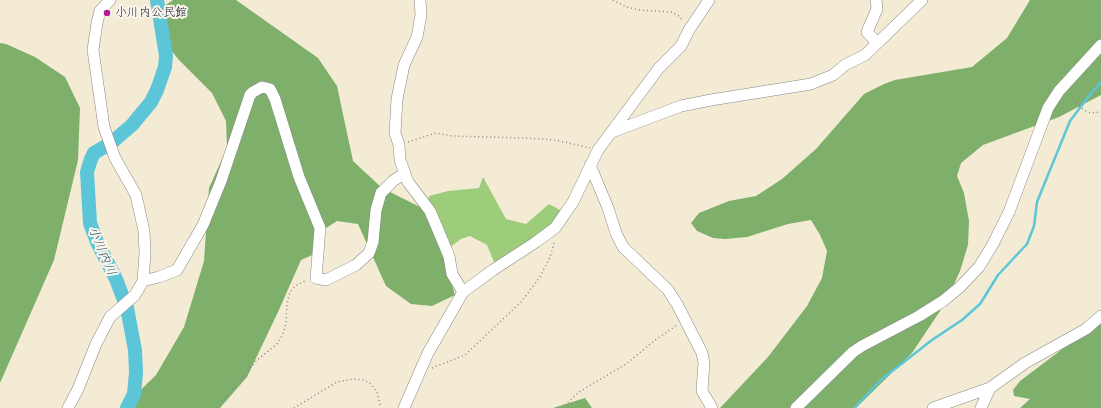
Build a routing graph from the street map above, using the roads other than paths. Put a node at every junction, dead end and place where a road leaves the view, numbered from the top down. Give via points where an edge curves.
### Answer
1 (110, 0) edge
2 (420, 0) edge
3 (709, 0) edge
4 (876, 0) edge
5 (922, 0) edge
6 (877, 43) junction
7 (1101, 45) edge
8 (612, 132) junction
9 (590, 165) junction
10 (405, 173) junction
11 (143, 281) junction
12 (463, 292) junction
13 (1101, 316) edge
14 (990, 388) junction
15 (68, 408) edge
16 (404, 408) edge
17 (712, 408) edge
18 (796, 408) edge
19 (933, 408) edge
20 (981, 408) edge

1 - 11 street via 100,11 93,50 104,127 115,158 136,195 144,231
2 - 10 street via 421,15 417,37 404,65 395,133
3 - 8 street via 681,46 659,68
4 - 6 street via 877,9 867,32
5 - 6 street
6 - 8 street via 865,55 845,65 833,75 811,84 682,106
7 - 18 street via 1059,91 1048,108 1009,212 979,267 943,301 853,352
8 - 9 street
9 - 12 street via 573,202 555,228
9 - 17 street via 623,247 668,290 685,319 702,353 702,391
10 - 11 street via 381,193 370,253 356,265 326,280 316,278 320,228 299,177 275,99 270,89 262,87 250,95 203,225 177,270
10 - 12 street via 408,182 430,211 449,256 452,274
11 - 15 street via 136,295 110,317
12 - 16 street via 428,353
13 - 14 street via 1086,329 1025,363
14 - 19 street
14 - 20 street

